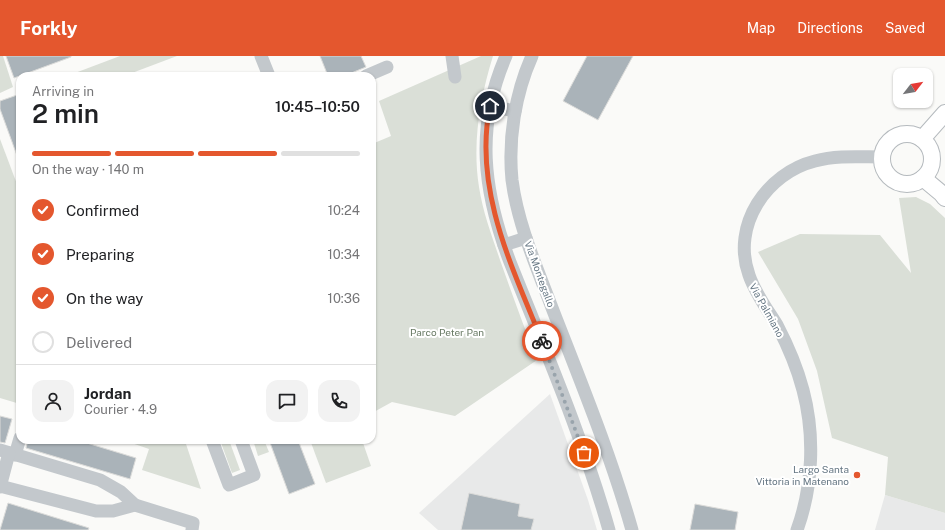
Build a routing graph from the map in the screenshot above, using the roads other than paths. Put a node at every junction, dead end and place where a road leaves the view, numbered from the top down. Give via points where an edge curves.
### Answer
1 (261, 56) edge
2 (452, 56) edge
3 (506, 56) edge
4 (532, 56) edge
5 (387, 68) dead end
6 (267, 72) edge
7 (376, 72) edge
8 (455, 76) dead end
9 (490, 106) junction
10 (515, 111) junction
11 (945, 113) edge
12 (922, 139) junction
13 (882, 157) junction
14 (923, 178) junction
15 (945, 198) edge
16 (526, 238) junction
17 (504, 246) junction
18 (583, 388) junction
19 (563, 396) junction
20 (16, 443) edge
21 (214, 444) edge
22 (242, 444) edge
23 (8, 453) edge
24 (0, 486) edge
25 (135, 505) junction
26 (192, 527) edge
27 (608, 530) edge
28 (632, 530) edge
29 (797, 530) edge

1 - 6 street
2 - 8 street
3 - 9 street
4 - 10 street, Via Montegallo
5 - 7 street
9 - 10 street
9 - 17 street via 486,141 488,175 494,214
10 - 16 street, Via Montegallo via 512,180
11 - 12 main road
12 - 13 main road via 908,134 893,138 883,149
12 - 14 main road via 932,159
13 - 14 main road via 885,170 901,183
13 - 29 street, Via Palmiano via 825,158 792,170 763,194 748,226 745,244 747,270 787,345 808,410 809,472
14 - 15 main road
16 - 17 street
16 - 18 street, Via Montegallo
17 - 19 street
18 - 19 street
18 - 28 street, Via Montegallo
19 - 27 street via 595,483
20 - 23 street
21 - 22 street via 229,485 254,475
23 - 24 street
23 - 25 street via 104,481
24 - 25 street via 94,511 113,511
25 - 26 street

